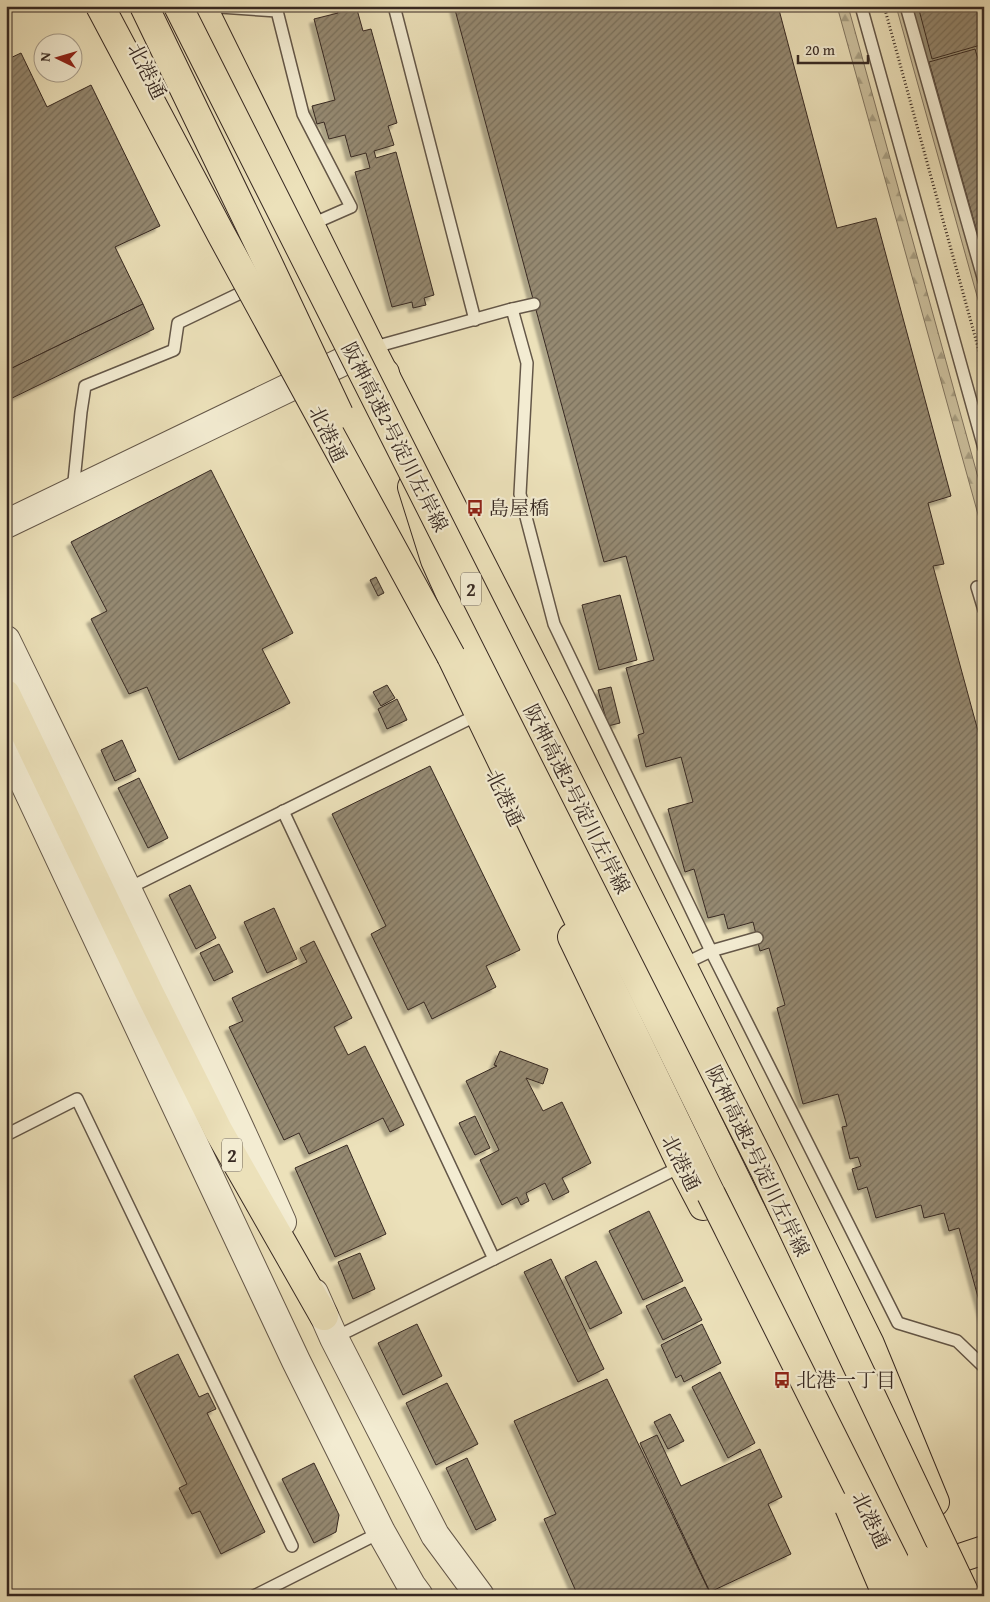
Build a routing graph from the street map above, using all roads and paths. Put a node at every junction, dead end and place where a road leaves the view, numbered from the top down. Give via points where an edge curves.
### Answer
1 (100, 6) edge
2 (115, 6) edge
3 (144, 6) edge
4 (178, 6) edge
5 (204, 6) edge
6 (394, 6) edge
7 (861, 6) edge
8 (884, 6) edge
9 (906, 6) edge
10 (310, 225) junction
11 (984, 281) edge
12 (254, 286) junction
13 (534, 304) dead end
14 (512, 310) junction
15 (475, 320) junction
16 (372, 348) junction
17 (984, 370) edge
18 (385, 373) junction
19 (302, 382) junction
20 (984, 448) edge
21 (73, 492) junction
22 (6, 524) edge
23 (977, 587) dead end
24 (984, 610) edge
25 (6, 640) edge
26 (461, 647) junction
27 (6, 694) edge
28 (467, 720) junction
29 (6, 744) edge
30 (283, 811) junction
31 (127, 889) junction
32 (757, 938) dead end
33 (711, 951) junction
34 (682, 965) junction
35 (6, 1135) edge
36 (682, 1166) junction
37 (494, 1259) junction
38 (329, 1327) junction
39 (984, 1367) edge
40 (381, 1532) junction
41 (292, 1546) dead end
42 (972, 1554) edge
43 (898, 1594) edge
44 (254, 1596) edge
45 (419, 1596) edge
46 (480, 1596) edge
47 (938, 1596) edge
48 (966, 1596) edge
49 (974, 1596) edge

1 - 26 main road, bridge via 225,242
2 - 12 main road, 北港通
3 - 26 main road, 阪神高速2号淀川左岸線, bridge via 272,272
4 - 48 main road, 阪神高速2号淀川左岸線 / 2, bridge via 765,1171
5 - 10 main road
5 - 10 lane via 277,11 303,114 351,207
6 - 15 lane
7 - 20 lane
8 - 17 path
9 - 11 lane
10 - 16 main road
12 - 19 main road, 北港通
12 - 21 lane via 178,323 174,350 85,386
13 - 14 lane
14 - 15 lane
14 - 33 lane via 527,363 520,494 554,624
15 - 16 lane
16 - 18 main road
16 - 19 street
18 - 26 main road via 412,490
18 - 34 main road
19 - 21 street
19 - 28 main road, 北港通
21 - 22 street
23 - 24 lane
25 - 31 street
26 - 43 main road, 阪神高速2号淀川左岸線, bridge
26 - 47 main road, bridge via 864,1440
27 - 38 main road, 2 via 218,1130
28 - 30 lane
28 - 36 main road, 北港通
29 - 40 street via 296,1361
30 - 31 lane
30 - 37 lane
31 - 38 street via 233,1111
32 - 33 lane
33 - 34 lane
33 - 39 lane via 898,1323 957,1342
34 - 42 main road via 870,1344 931,1493
35 - 41 lane via 77,1099
36 - 37 lane
36 - 43 main road, 北港通 via 872,1520
37 - 38 lane
38 - 46 street via 435,1535
40 - 44 lane
40 - 45 street
42 - 43 main road
42 - 49 main road

